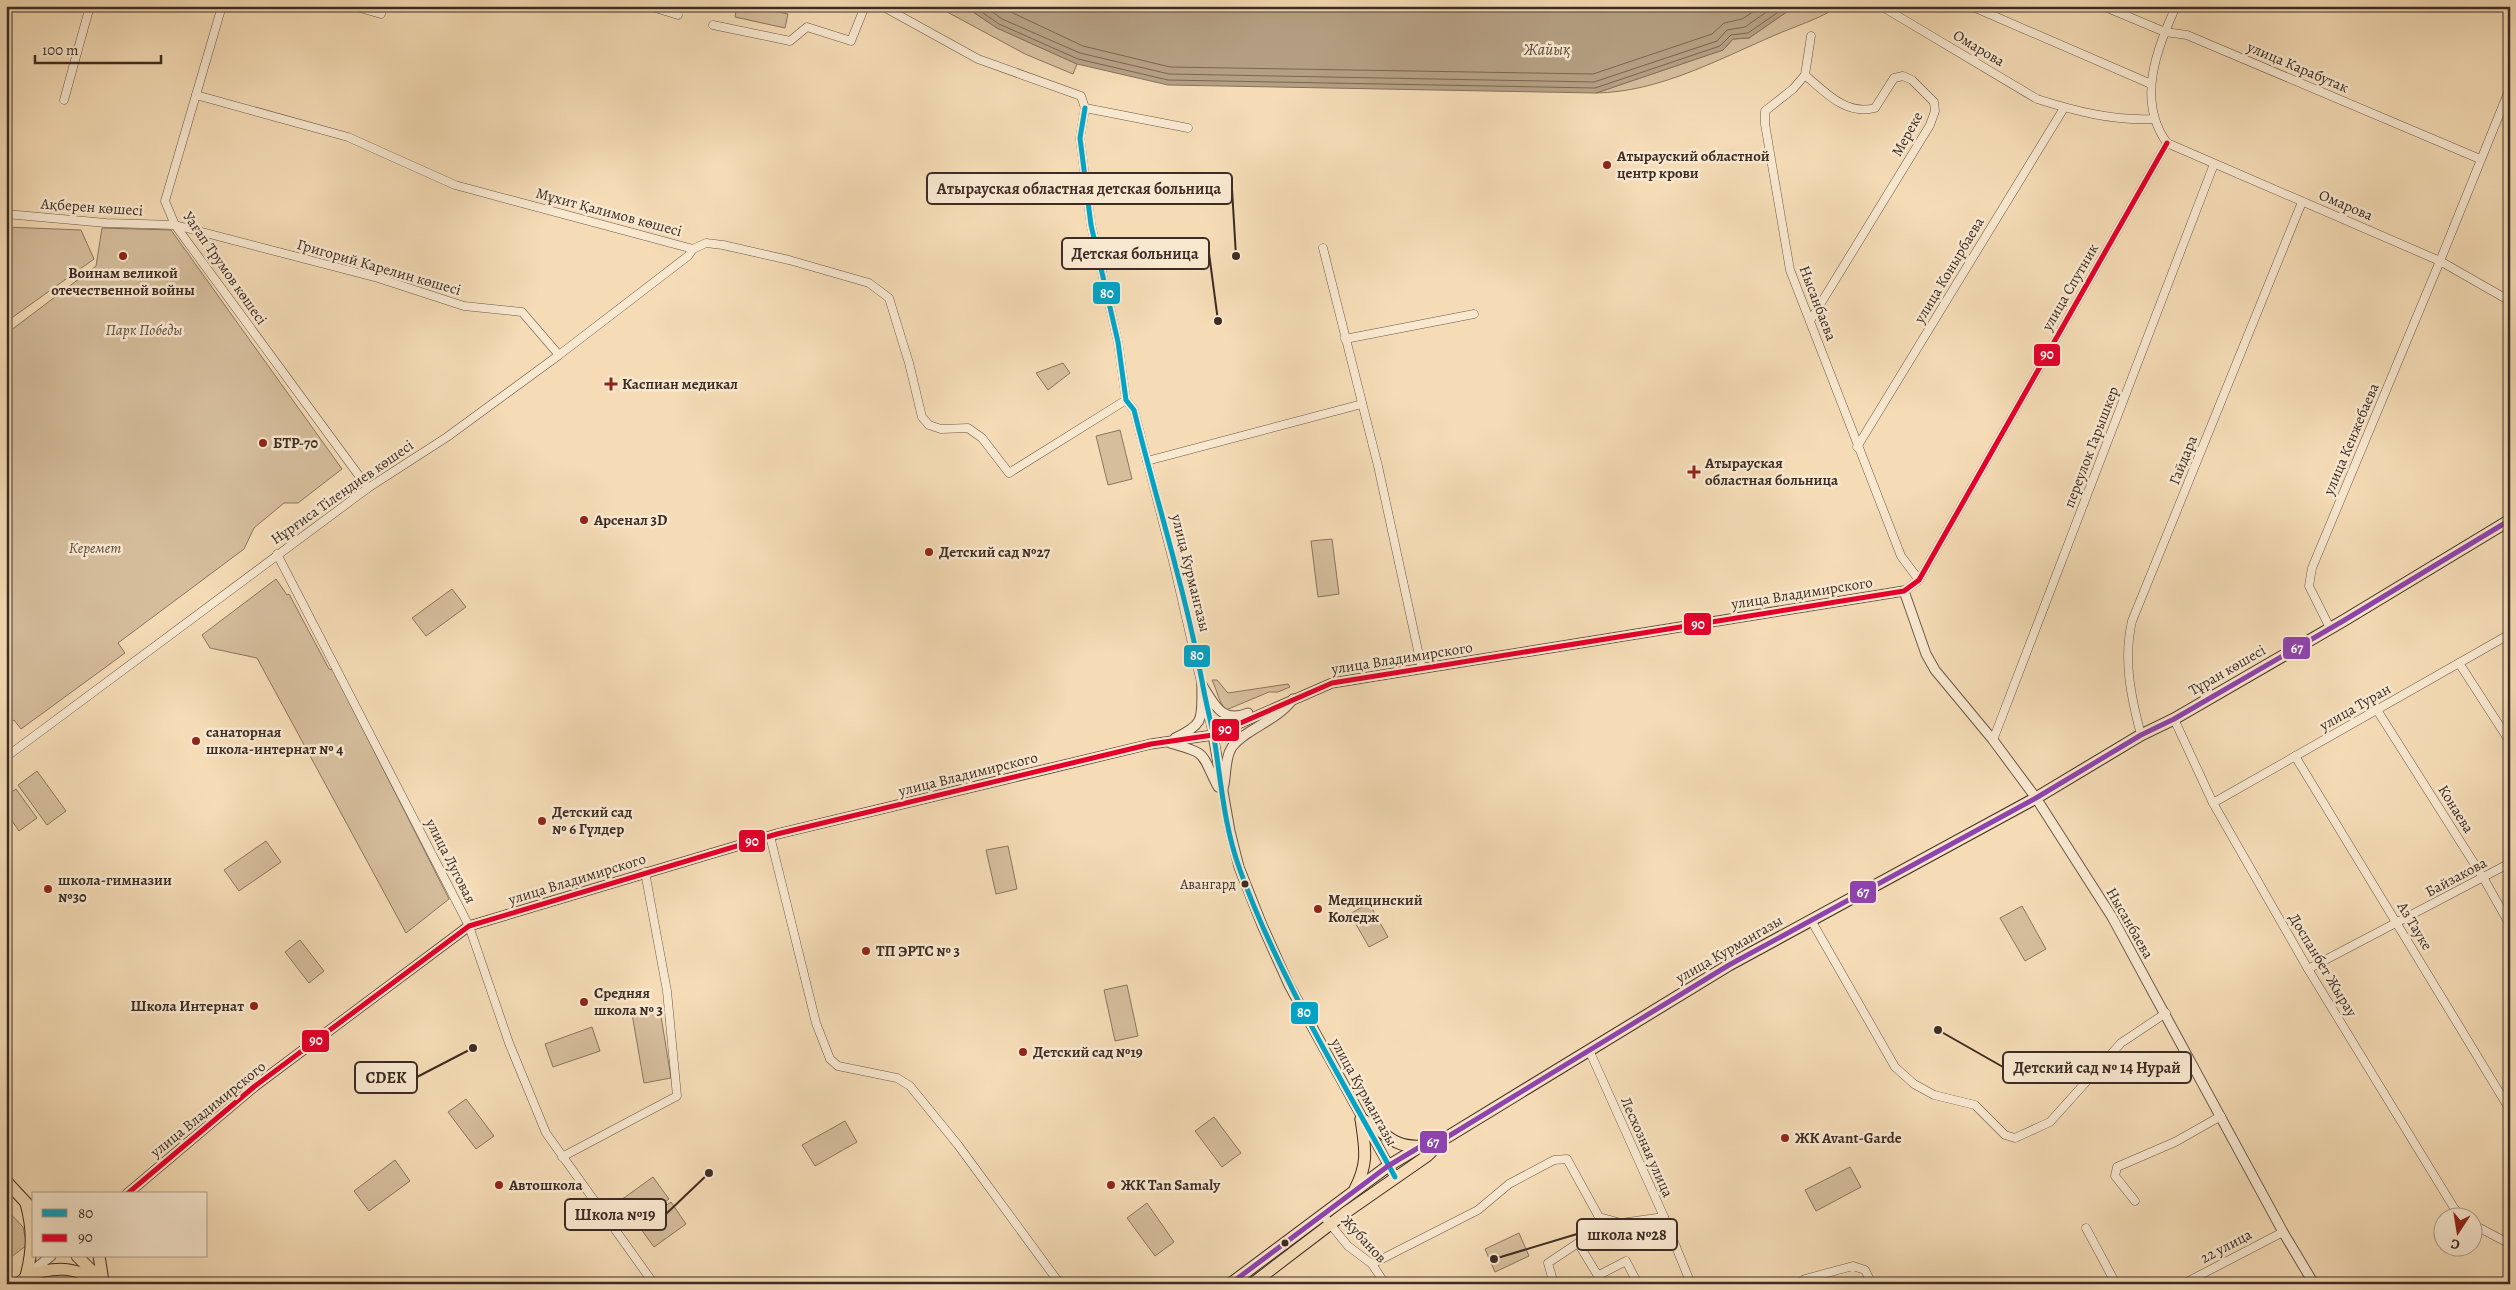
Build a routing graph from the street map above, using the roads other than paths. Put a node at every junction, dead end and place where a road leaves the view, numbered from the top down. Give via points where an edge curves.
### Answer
1 (90, 6) edge
2 (222, 6) edge
3 (353, 6) edge
4 (650, 6) edge
5 (865, 6) edge
6 (882, 6) edge
7 (1881, 6) edge
8 (1971, 6) edge
9 (2103, 6) edge
10 (2176, 6) edge
11 (381, 14) dead end
12 (678, 15) dead end
13 (713, 25) dead end
14 (2165, 32) junction
15 (1811, 36) dead end
16 (1804, 75) junction
17 (2151, 84) junction
18 (2510, 88) edge
19 (196, 95) junction
20 (64, 100) dead end
21 (1085, 108) junction
22 (2064, 108) junction
23 (2153, 119) junction
24 (1188, 128) dead end
25 (2167, 143) junction
26 (2480, 159) junction
27 (2214, 164) junction
28 (2302, 202) junction
29 (6, 214) edge
30 (175, 225) junction
31 (1323, 248) dead end
32 (693, 249) junction
33 (2440, 261) junction
34 (2510, 301) edge
35 (1474, 314) dead end
36 (1810, 321) junction
37 (1345, 339) junction
38 (559, 355) junction
39 (1126, 400) junction
40 (1362, 404) junction
41 (1858, 447) junction
42 (1147, 461) junction
43 (368, 488) junction
44 (2510, 520) edge
45 (277, 554) junction
46 (1919, 580) junction
47 (1904, 590) junction
48 (2330, 628) junction
49 (2510, 634) edge
50 (2459, 663) junction
51 (1422, 668) junction
52 (1202, 685) junction
53 (1293, 698) junction
54 (2376, 710) junction
55 (2174, 719) junction
56 (1213, 735) junction
57 (2141, 735) junction
58 (1993, 740) junction
59 (1165, 742) junction
60 (2510, 742) edge
61 (2295, 756) junction
62 (6, 757) edge
63 (1222, 794) junction
64 (2036, 798) junction
65 (2213, 803) junction
66 (770, 836) junction
67 (2510, 863) edge
68 (645, 872) junction
69 (2484, 878) junction
70 (1811, 920) junction
71 (2397, 922) junction
72 (2510, 924) edge
73 (469, 926) junction
74 (2308, 969) junction
75 (2166, 1013) junction
76 (1589, 1050) junction
77 (2510, 1110) edge
78 (2221, 1116) junction
79 (1361, 1119) junction
80 (1444, 1139) junction
81 (1423, 1145) junction
82 (562, 1157) junction
83 (1388, 1166) junction
84 (1394, 1177) junction
85 (6, 1182) edge
86 (128, 1192) edge
87 (1354, 1192) junction
88 (2135, 1201) dead end
89 (31, 1207) edge
90 (2454, 1208) edge
91 (1322, 1214) junction
92 (1664, 1217) junction
93 (32, 1222) edge
94 (1622, 1223) junction
95 (1331, 1224) junction
96 (2086, 1228) dead end
97 (2484, 1230) edge
98 (2283, 1232) junction
99 (1578, 1243) junction
100 (2510, 1244) edge
101 (32, 1248) edge
102 (48, 1258) edge
103 (79, 1258) edge
104 (99, 1258) edge
105 (1372, 1264) junction
106 (1599, 1275) junction
107 (26, 1276) junction
108 (104, 1283) edge
109 (16, 1284) edge
110 (654, 1284) edge
111 (1060, 1284) edge
112 (1230, 1284) edge
113 (1252, 1284) edge
114 (1385, 1284) edge
115 (1554, 1284) edge
116 (1603, 1284) edge
117 (1638, 1284) edge
118 (1691, 1284) edge
119 (1798, 1284) edge
120 (1869, 1284) edge
121 (2116, 1284) edge
122 (2183, 1284) edge
123 (2314, 1284) edge

1 - 20 street
2 - 19 street, Уағап Трумов көшесі
3 - 11 street
4 - 12 street
5 - 13 street via 851,40 807,27 790,41
6 - 21 street via 978,59 1081,96
7 - 22 street, Омарова via 2037,99
8 - 17 street
9 - 14 street, улица Карабутак
10 - 14 street
14 - 17 street
14 - 26 street, улица Карабутак via 2187,35
15 - 16 street
16 - 36 street, Нысанбаева via 1765,111 1764,124 1790,270
16 - 36 street, Мереке via 1843,106 1864,111 1875,108 1894,78 1902,76 1912,80 1934,102 1935,111 1930,125
17 - 23 street
18 - 26 street, улица Кенжебаева
19 - 30 street, Уағап Трумов көшесі via 165,201
19 - 32 street, Мұхит Қалимов көшесі via 348,137 455,185
21 - 24 street
21 - 39 street, улица Курмангазы via 1080,138 1091,225 1118,342
22 - 23 street, Омарова via 2125,120
22 - 41 street, улица Конырбаева
23 - 25 street
25 - 27 street, Омарова
25 - 46 street, улица Спутник
26 - 33 street, улица Кенжебаева
27 - 28 street, Омарова
27 - 58 street, переулок Гарышкер
28 - 33 street, Омарова
28 - 57 street, Гайдара via 2132,621 2128,640 2130,689
29 - 30 street, Ақберен көшесі
30 - 38 street, Григорий Карелин көшесі via 378,278 464,306 522,312
30 - 43 street, Уағап Трумов көшесі
31 - 37 street
32 - 38 street, Нұрғиса Тілендиев көшесі
32 - 39 street, Мұхит Қалимов көшесі via 706,243 723,245 869,283 889,298 922,417 929,425 941,429 968,428 982,438 1010,473
33 - 34 street, Омарова
33 - 48 street, улица Кенжебаева via 2309,578 2314,599
35 - 37 street
36 - 41 street, Нысанбаева
37 - 40 street
38 - 43 street, Нұрғиса Тілендиев көшесі via 447,437
39 - 42 street, улица Курмангазы via 1134,410
40 - 42 street
40 - 51 street
41 - 46 street, Нысанбаева via 1901,556
42 - 52 street, улица Курмангазы
43 - 45 street, Нұрғиса Тілендиев көшесі
44 - 48 main road, Тұран көшесі
45 - 62 street, Нұрғиса Тілендиев көшесі
45 - 73 street, улица Луговая
46 - 47 street, улица Спутник
47 - 51 street, улица Владимирского
47 - 58 street, Нысанбаева via 1926,654 1935,670
48 - 55 main road, Тұран көшесі
49 - 50 street, улица Туран
50 - 54 street, улица Туран
50 - 60 street
51 - 53 street, улица Владимирского via 1332,683
52 - 53 street via 1224,715 1238,717 1279,700
52 - 56 street, улица Курмангазы
52 - 59 street via 1201,718 1193,729
53 - 56 street, улица Владимирского
53 - 63 street via 1284,711 1232,747
54 - 61 street, улица Туран
54 - 69 street, Конаева
55 - 57 main road, Тұран көшесі
55 - 65 street, Доспанбет Жырау
56 - 59 street, улица Владимирского
56 - 63 street, улица Курмангазы
57 - 64 main road, Тұран көшесі
58 - 64 street, Нысанбаева
59 - 63 street via 1194,750 1205,757
59 - 66 street, улица Владимирского
61 - 65 street, улица Туран
61 - 71 street, Аз Тауке
63 - 79 street, улица Курмангазы via 1239,867 1262,926 1289,985
64 - 70 main road, улица Курмангазы
64 - 75 street, Нысанбаева via 2112,917
65 - 74 street, Доспанбет Жырау
66 - 68 street, улица Владимирского
66 - 111 street via 816,1022 830,1059 838,1066 897,1078 910,1086 958,1145
67 - 69 street, Байзакова
68 - 73 street, улица Владимирского
68 - 82 street via 667,991 677,1096
69 - 71 street, Байзакова
69 - 72 street, Конаева
70 - 75 street via 1895,1067 1914,1084 1934,1094 1974,1105 2005,1135 2015,1138 2050,1122 2120,1043
70 - 76 main road, улица Курмангазы via 1729,965
71 - 74 street, Байзакова
71 - 77 street, Аз Тауке
73 - 82 street, улица Луговая via 509,1043 546,1133
73 - 86 street, улица Владимирского via 255,1086
74 - 90 street, Доспанбет Жырау
75 - 78 street, Нысанбаева
76 - 80 main road, улица Курмангазы
76 - 92 street, Лесхозная улица
78 - 88 street via 2175,1142 2117,1167 2115,1176
78 - 98 street, Нысанбаева
79 - 81 main road via 1382,1130 1395,1143
79 - 83 street, улица Курмангазы
79 - 87 main road via 1366,1164
80 - 81 main road, улица Курмангазы
80 - 84 main road, улица Курмангазы via 1427,1156
81 - 83 main road, улица Курмангазы
82 - 110 street, улица Луговая
83 - 84 street, улица Курмангазы
83 - 87 main road, улица Курмангазы
84 - 95 main road, улица Курмангазы
85 - 89 main road
87 - 91 main road, улица Курмангазы
89 - 93 main road
91 - 95 street, Жубанов
91 - 112 main road, улица Курмангазы
92 - 94 street
92 - 118 street, Лесхозная улица
94 - 99 street
94 - 105 street via 1598,1217 1567,1159 1554,1160 1509,1184 1478,1210
95 - 105 street, Жубанов via 1348,1246
95 - 113 main road, улица Курмангазы
96 - 121 street
97 - 100 street
98 - 122 street, 22 улица
98 - 123 street, Нысанбаева
99 - 106 street
99 - 115 street via 1548,1263
101 - 107 main road
102 - 107 street
103 - 108 main road
104 - 108 main road
105 - 114 street, Жубанов
106 - 116 street
106 - 117 street via 1626,1261
107 - 108 main road via 63,1268 84,1273
107 - 109 street
119 - 120 street via 1804,1279 1853,1266 1865,1270

